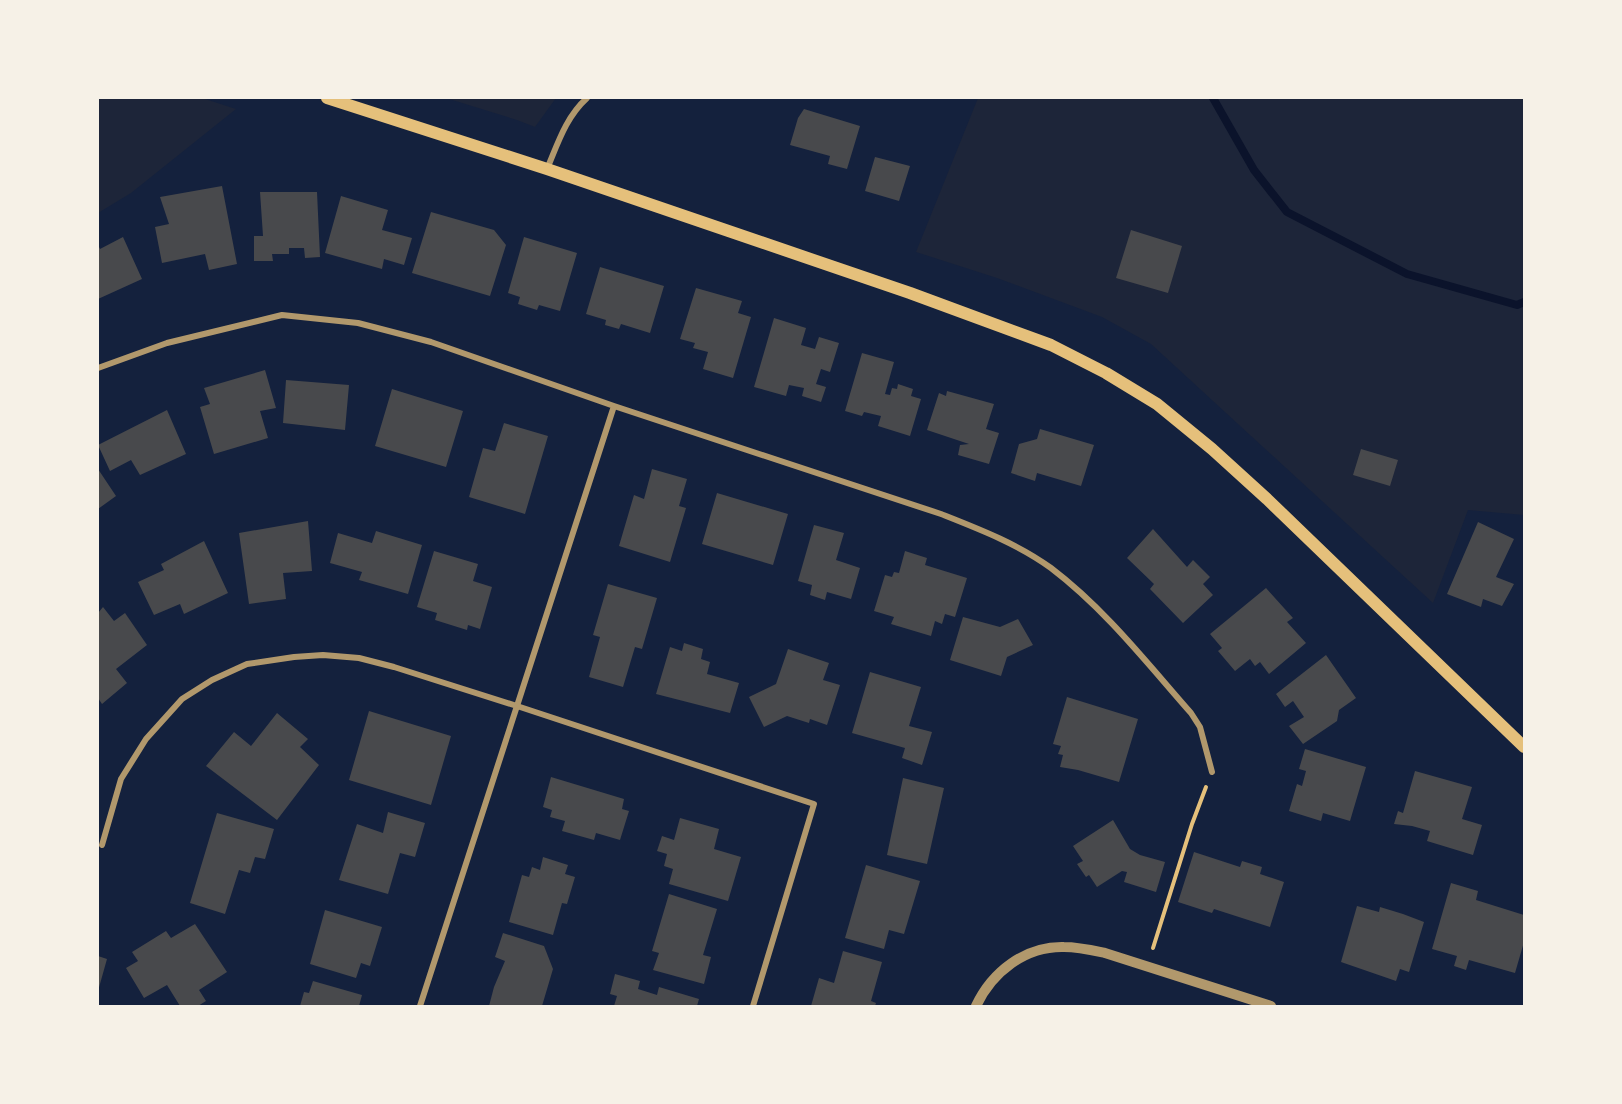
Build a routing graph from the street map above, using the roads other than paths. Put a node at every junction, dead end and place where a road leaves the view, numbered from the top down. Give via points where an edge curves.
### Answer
1 (327, 98) edge
2 (587, 98) edge
3 (548, 170) junction
4 (98, 368) edge
5 (614, 406) junction
6 (517, 706) junction
7 (1524, 747) edge
8 (1212, 772) road end
9 (102, 845) dead end
10 (420, 1006) edge
11 (753, 1006) edge
12 (976, 1006) edge
13 (1271, 1006) edge

1 - 3 main road
2 - 3 street via 564,127
3 - 7 main road via 993,323 1051,345 1128,385 1212,449
4 - 5 street via 167,343 282,315 358,323 431,342
5 - 6 street
5 - 8 street via 941,514 986,532 1051,568 1108,618 1191,713 1200,727
6 - 9 street via 359,658 324,655 247,664 182,699 146,739 121,779
6 - 10 street
6 - 11 street via 814,804
12 - 13 street via 1000,971 1018,958 1061,947 1105,953

